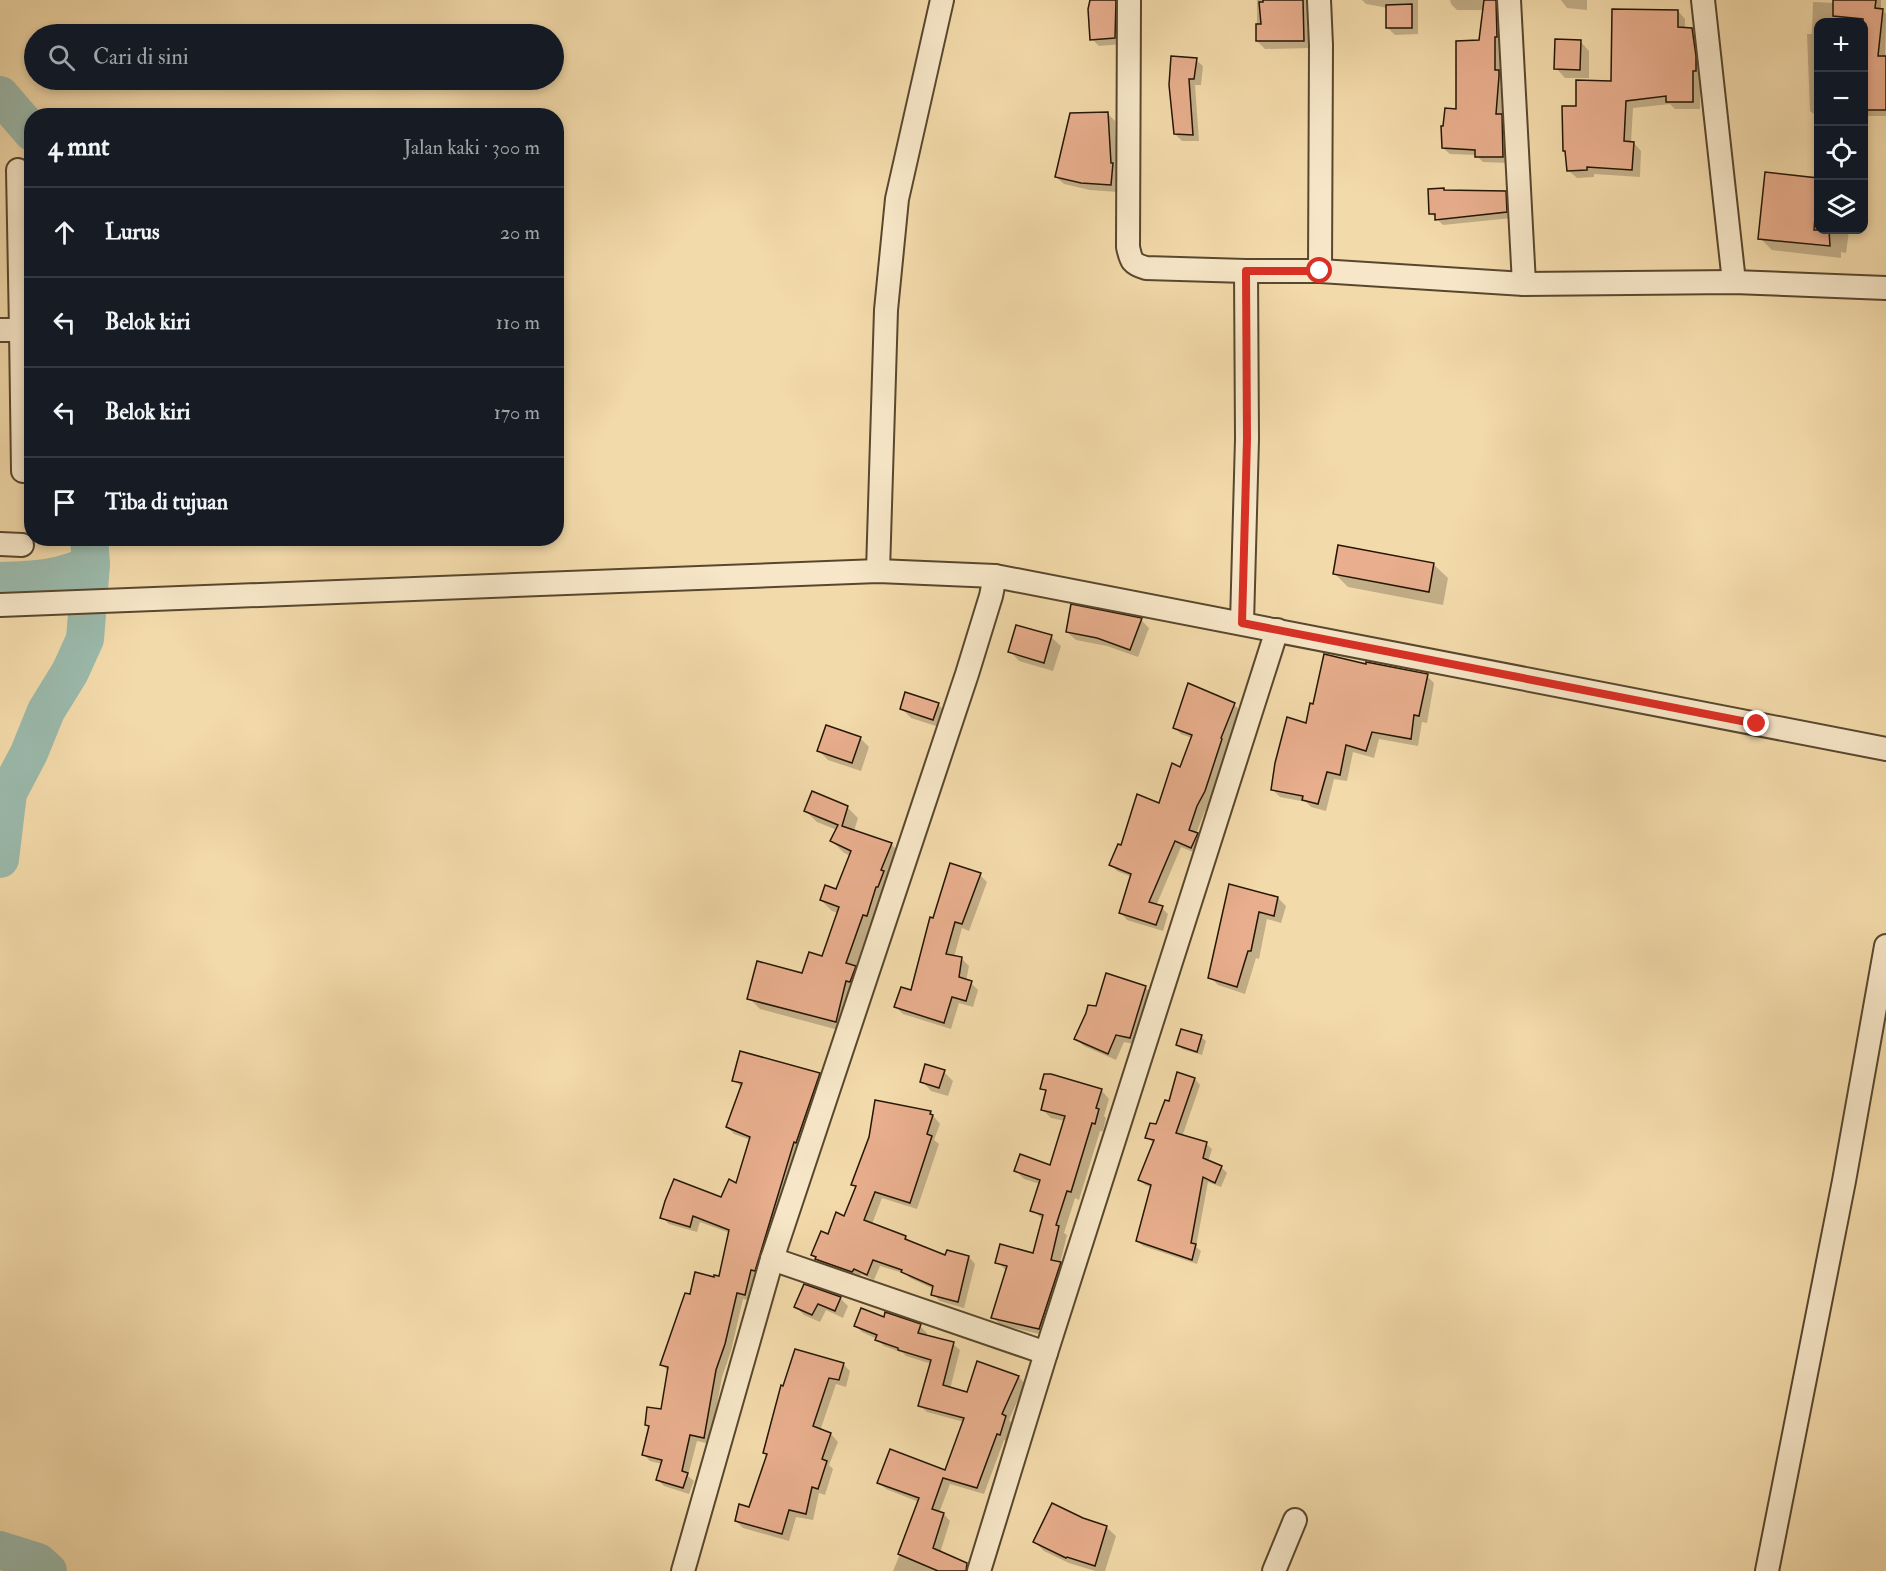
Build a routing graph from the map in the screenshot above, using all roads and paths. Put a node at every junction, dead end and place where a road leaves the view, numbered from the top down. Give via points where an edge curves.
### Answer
1 (942, 0) edge
2 (1129, 0) edge
3 (1319, 0) edge
4 (1509, 0) edge
5 (1703, 0) edge
6 (18, 170) dead end
7 (24, 236) edge
8 (24, 268) edge
9 (1246, 271) junction
10 (1320, 271) junction
11 (1734, 282) junction
12 (1524, 284) junction
13 (1886, 288) edge
14 (11, 330) edge
15 (22, 471) dead end
16 (878, 571) junction
17 (994, 576) junction
18 (0, 605) edge
19 (1242, 623) junction
20 (1277, 630) junction
21 (1886, 749) edge
22 (1886, 946) edge
23 (772, 1259) junction
24 (1046, 1353) junction
25 (1295, 1520) dead end
26 (682, 1571) edge
27 (979, 1571) edge
28 (1274, 1571) edge
29 (1767, 1571) edge

1 - 16 street via 897,199 886,310
2 - 9 street via 1131,260 1146,268
3 - 10 street
4 - 12 street
5 - 11 street
6 - 7 street
8 - 14 street
9 - 10 street
9 - 19 street
10 - 12 street
11 - 12 street
11 - 13 street
14 - 15 street
16 - 17 street
16 - 18 street
17 - 19 street
17 - 23 street via 967,674
19 - 20 street
20 - 21 street
20 - 24 street
22 - 29 street
23 - 24 street
23 - 26 street
24 - 27 street
25 - 28 street

